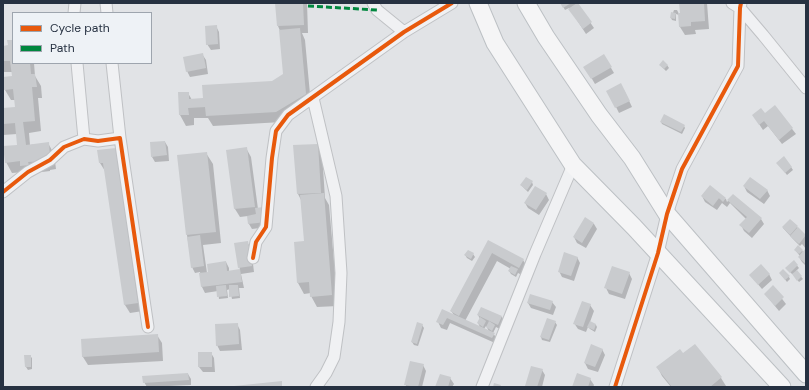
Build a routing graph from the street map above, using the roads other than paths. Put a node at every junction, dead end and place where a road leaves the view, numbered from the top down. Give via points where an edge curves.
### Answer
1 (373, 3) edge
2 (452, 3) edge
3 (478, 3) edge
4 (526, 3) edge
5 (738, 5) edge
6 (404, 32) junction
7 (77, 64) edge
8 (112, 64) edge
9 (806, 88) edge
10 (313, 98) junction
11 (120, 138) junction
12 (84, 139) junction
13 (573, 165) junction
14 (3, 192) edge
15 (667, 214) junction
16 (658, 253) junction
17 (253, 258) dead end
18 (148, 327) dead end
19 (806, 374) edge
20 (316, 387) edge
21 (482, 387) edge
22 (615, 387) edge
23 (782, 387) edge

1 - 6 street via 377,10
2 - 6 street
3 - 13 main road via 495,43
4 - 15 main road via 546,37 632,158
5 - 9 street
5 - 15 street via 738,66 682,169
6 - 10 street
7 - 12 street
8 - 11 street
10 - 17 street via 288,115 276,132 266,228 256,242
10 - 20 street via 336,196 341,273 339,322 334,357
11 - 12 street via 98,141
11 - 18 street
12 - 14 street via 64,147 50,160 28,172
13 - 16 main road
13 - 21 street
15 - 16 street
15 - 19 main road
16 - 22 street
16 - 23 main road

